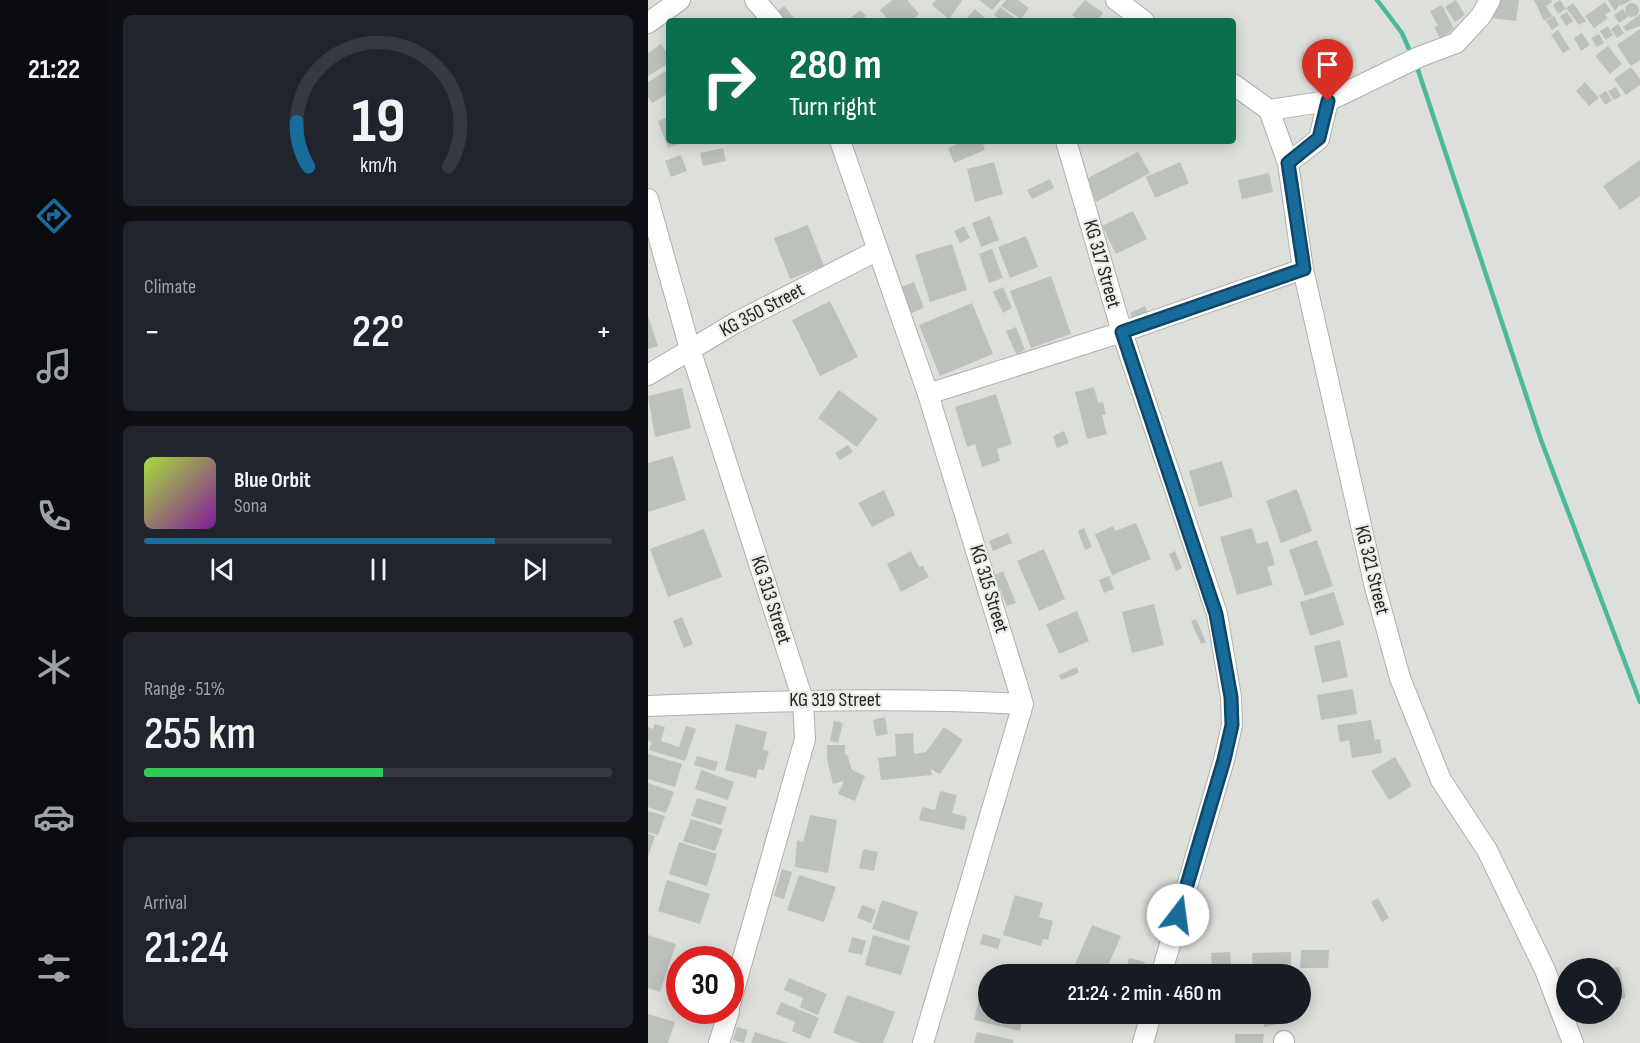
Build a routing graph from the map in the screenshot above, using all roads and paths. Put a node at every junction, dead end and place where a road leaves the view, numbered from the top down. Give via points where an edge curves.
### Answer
1 (680, 0) edge
2 (756, 0) edge
3 (1116, 0) edge
4 (1490, 0) edge
5 (771, 18) edge
6 (1140, 18) edge
7 (648, 23) edge
8 (1236, 86) edge
9 (1328, 101) junction
10 (1269, 110) junction
11 (841, 144) edge
12 (1067, 144) edge
13 (1288, 163) junction
14 (648, 199) edge
15 (878, 250) junction
16 (1304, 269) junction
17 (1122, 332) junction
18 (690, 349) junction
19 (648, 375) edge
20 (928, 394) junction
21 (803, 700) junction
22 (1023, 704) junction
23 (648, 706) edge
24 (744, 955) edge
25 (1164, 964) edge
26 (725, 1024) edge
27 (1148, 1024) edge
28 (720, 1043) edge
29 (923, 1043) edge
30 (1143, 1043) edge
31 (1573, 1043) edge

1 - 7 street
2 - 5 street
3 - 6 street
4 - 9 street via 1481,16 1456,42
8 - 10 street
9 - 10 street
9 - 13 street via 1319,138
10 - 13 street, KG 321 Street
11 - 15 street, KG 315 Street
12 - 17 street, KG 317 Street
13 - 16 street, KG 321 Street
14 - 18 street, KG 313 Street
15 - 18 street, KG 350 Street
15 - 20 street, KG 315 Street
16 - 17 street
16 - 31 street, KG 321 Street via 1375,587 1400,678 1441,780 1486,850 1545,970
17 - 20 street
17 - 25 street, KG 317 Street via 1216,614 1231,697 1232,725 1224,760
18 - 19 street, KG 350 Street
18 - 21 street, KG 313 Street
20 - 22 street, KG 315 Street
21 - 22 street, KG 319 Street
21 - 23 street, KG 319 Street
21 - 24 street, KG 313 Street via 805,739
22 - 29 street
26 - 28 street
27 - 30 street

